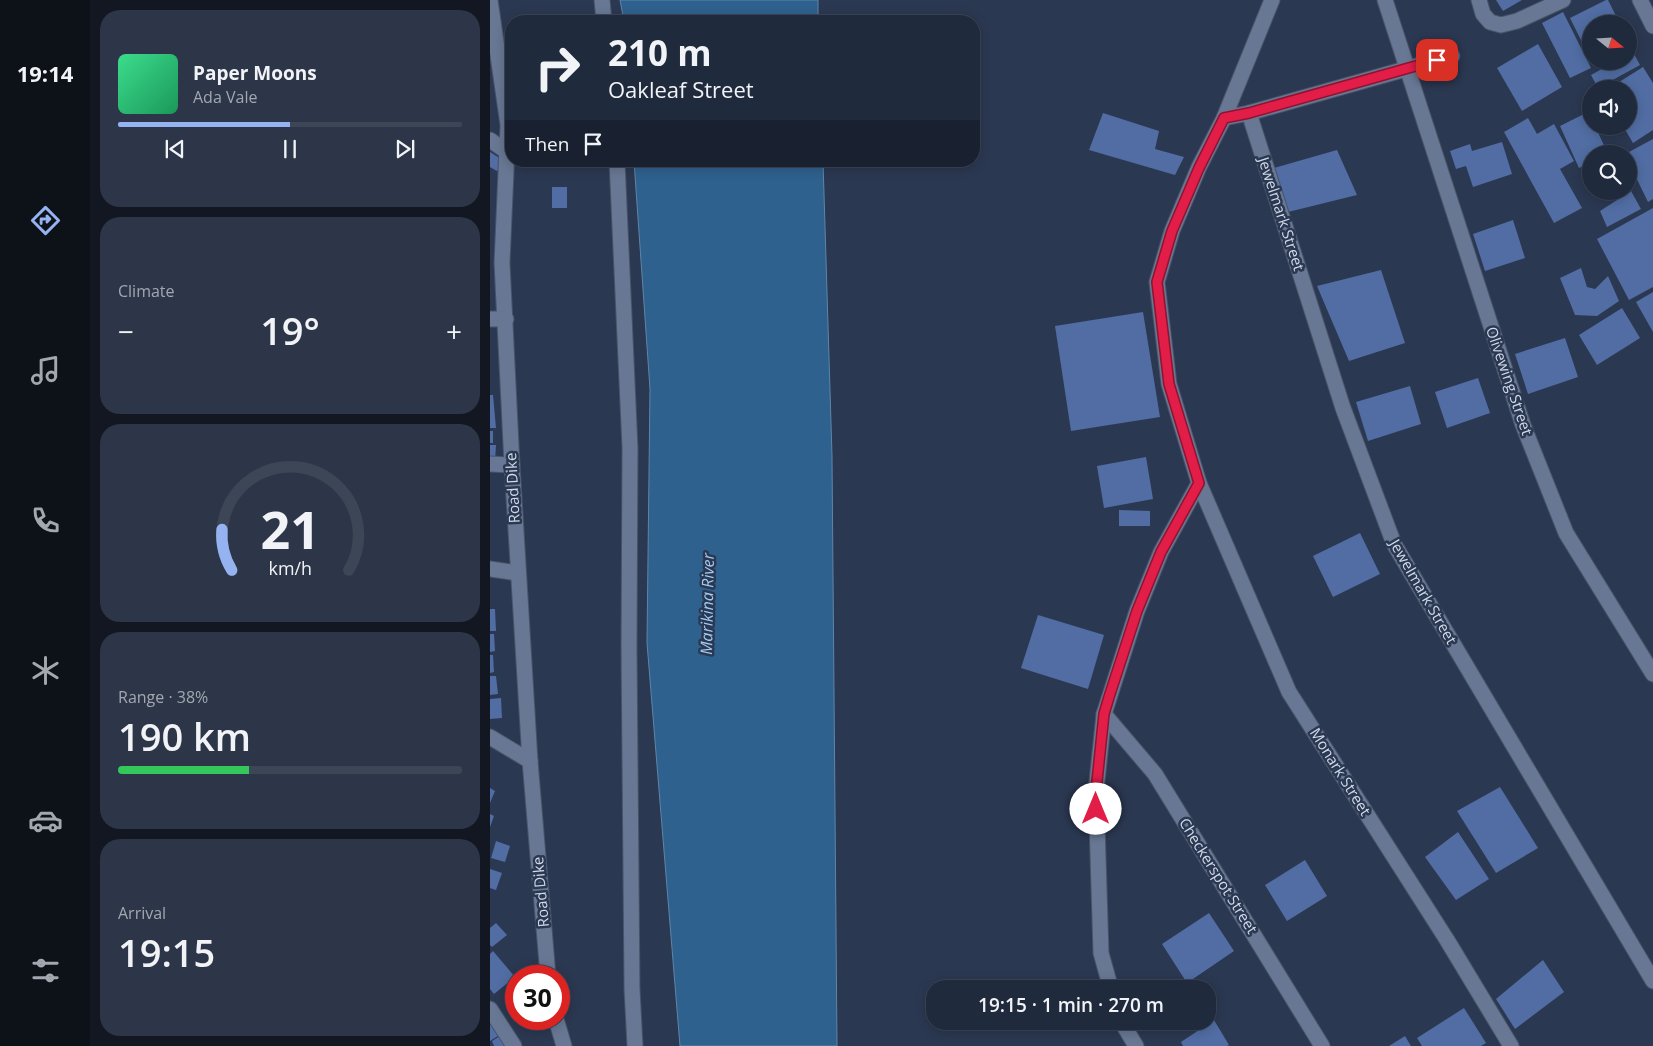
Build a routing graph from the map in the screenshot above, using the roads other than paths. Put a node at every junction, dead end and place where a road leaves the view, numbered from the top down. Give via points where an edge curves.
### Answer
1 (602, 0) edge
2 (1272, 0) edge
3 (1385, 0) edge
4 (1479, 0) edge
5 (1563, 0) edge
6 (1640, 0) edge
7 (491, 4) edge
8 (603, 15) edge
9 (1653, 26) edge
10 (1452, 56) dead end
11 (1407, 69) junction
12 (505, 104) edge
13 (1249, 113) junction
14 (1224, 118) junction
15 (490, 140) edge
16 (505, 150) edge
17 (505, 158) edge
18 (617, 167) edge
19 (497, 215) edge
20 (490, 319) edge
21 (506, 319) junction
22 (490, 464) edge
23 (512, 465) junction
24 (1199, 483) junction
25 (490, 568) edge
26 (518, 573) junction
27 (1653, 674) edge
28 (1104, 714) junction
29 (490, 736) edge
30 (530, 760) junction
31 (547, 965) edge
32 (1108, 980) edge
33 (1653, 981) edge
34 (490, 1009) edge
35 (559, 1030) edge
36 (1126, 1030) edge
37 (514, 1046) edge
38 (564, 1046) edge
39 (635, 1046) edge
40 (1136, 1046) edge
41 (1322, 1046) edge
42 (1511, 1046) edge

1 - 8 street
2 - 14 street, Monark Street
3 - 11 street, Olivewing Street
4 - 5 street via 1490,22 1501,25
6 - 9 street
7 - 12 street, Road Dike
10 - 11 street
11 - 13 street
11 - 27 street, Olivewing Street via 1523,425 1566,533
13 - 14 street
13 - 33 street, Jewelmark Street via 1343,408 1394,544
14 - 24 street, Monark Street via 1172,231 1157,282 1169,384
15 - 16 street
17 - 19 street, Road Dike
18 - 39 street via 630,448 629,648
19 - 21 street, Road Dike
20 - 21 street
21 - 23 street, Road Dike
22 - 23 street
23 - 26 street, Road Dike
24 - 28 street via 1161,552 1137,611
24 - 42 street, Monark Street via 1289,692
25 - 26 street
26 - 30 street, Road Dike
28 - 32 street via 1096,800 1101,953
28 - 41 street, Checkerspot Street via 1155,774
29 - 30 street
30 - 31 street, Road Dike
34 - 37 street
35 - 38 street
36 - 40 street

